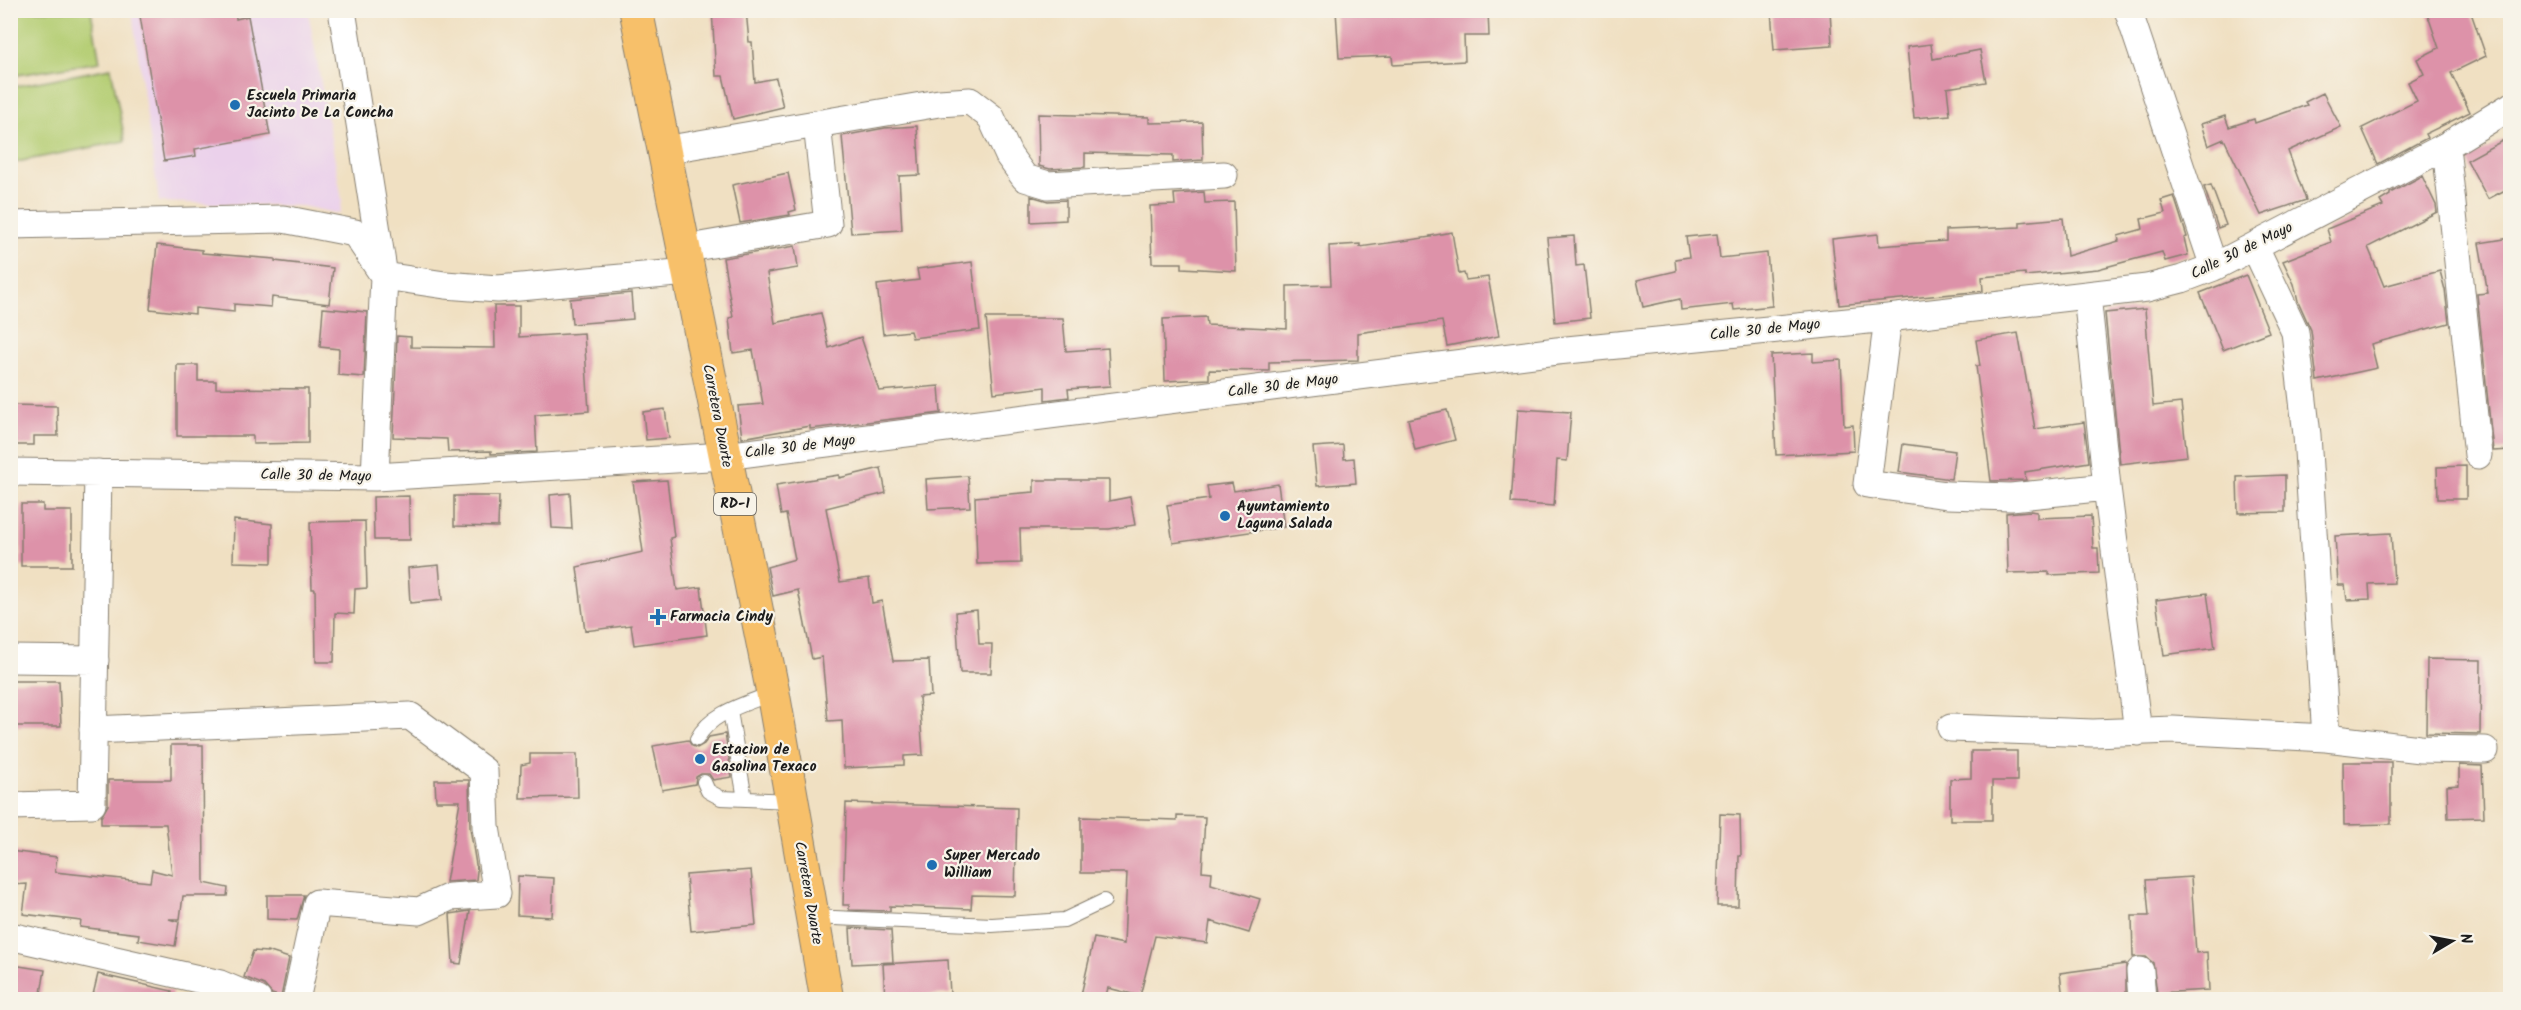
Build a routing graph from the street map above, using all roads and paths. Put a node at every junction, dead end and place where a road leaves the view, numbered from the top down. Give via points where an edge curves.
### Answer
1 (342, 10) edge
2 (636, 10) edge
3 (2128, 10) edge
4 (2511, 107) edge
5 (818, 124) junction
6 (2446, 146) junction
7 (664, 150) junction
8 (1224, 175) dead end
9 (10, 225) edge
10 (2254, 247) junction
11 (686, 260) junction
12 (2214, 267) junction
13 (384, 276) junction
14 (2087, 295) junction
15 (1888, 318) junction
16 (2478, 455) dead end
17 (725, 456) junction
18 (10, 472) edge
19 (98, 473) junction
20 (375, 477) junction
21 (2107, 487) junction
22 (10, 659) edge
23 (94, 660) junction
24 (772, 693) junction
25 (730, 711) junction
26 (1951, 728) dead end
27 (93, 730) junction
28 (2138, 732) junction
29 (2326, 738) junction
30 (697, 739) dead end
31 (2485, 750) dead end
32 (704, 782) dead end
33 (745, 799) junction
34 (792, 801) junction
35 (10, 806) edge
36 (1104, 901) dead end
37 (812, 917) junction
38 (10, 936) edge
39 (2140, 971) dead end
40 (258, 999) edge
41 (296, 999) edge
42 (827, 999) edge
43 (2142, 999) edge

1 - 13 street
2 - 7 main road, Carretera Duarte / RD-1
3 - 12 street
4 - 6 street, Calle 30 de Mayo
5 - 7 street
5 - 8 street via 970,101 991,117 1009,156 1025,178 1048,185
5 - 11 street via 828,224
6 - 10 street, Calle 30 de Mayo
6 - 16 street
7 - 11 main road, Carretera Duarte / RD-1
9 - 13 street via 283,219 356,233
10 - 12 street, Calle 30 de Mayo
10 - 29 street via 2295,332 2307,435
11 - 13 street via 498,289
11 - 17 main road, Carretera Duarte / RD-1
12 - 14 street, Calle 30 de Mayo via 2147,288
13 - 20 street
14 - 15 street, Calle 30 de Mayo
14 - 21 street
15 - 17 street, Calle 30 de Mayo via 1557,351
15 - 21 street via 1867,484 1947,495 2011,497
17 - 20 street, Calle 30 de Mayo
17 - 24 main road, Carretera Duarte / RD-1
18 - 19 street, Calle 30 de Mayo
19 - 20 street, Calle 30 de Mayo
19 - 23 street
21 - 28 street
22 - 23 street
23 - 27 street
24 - 25 lane
24 - 34 main road, Carretera Duarte / RD-1
25 - 30 lane via 703,727
25 - 33 lane
26 - 28 street
27 - 35 street via 92,804
27 - 41 street via 410,716 484,771 486,827 497,894 450,897 419,911 317,903
28 - 29 street via 2173,729
29 - 31 street via 2420,749
32 - 33 lane via 708,791 721,798
33 - 34 lane
34 - 37 main road, Carretera Duarte / RD-1
36 - 37 lane via 1064,920 992,925
37 - 42 main road, Carretera Duarte / RD-1
38 - 40 street via 220,984
39 - 43 street

